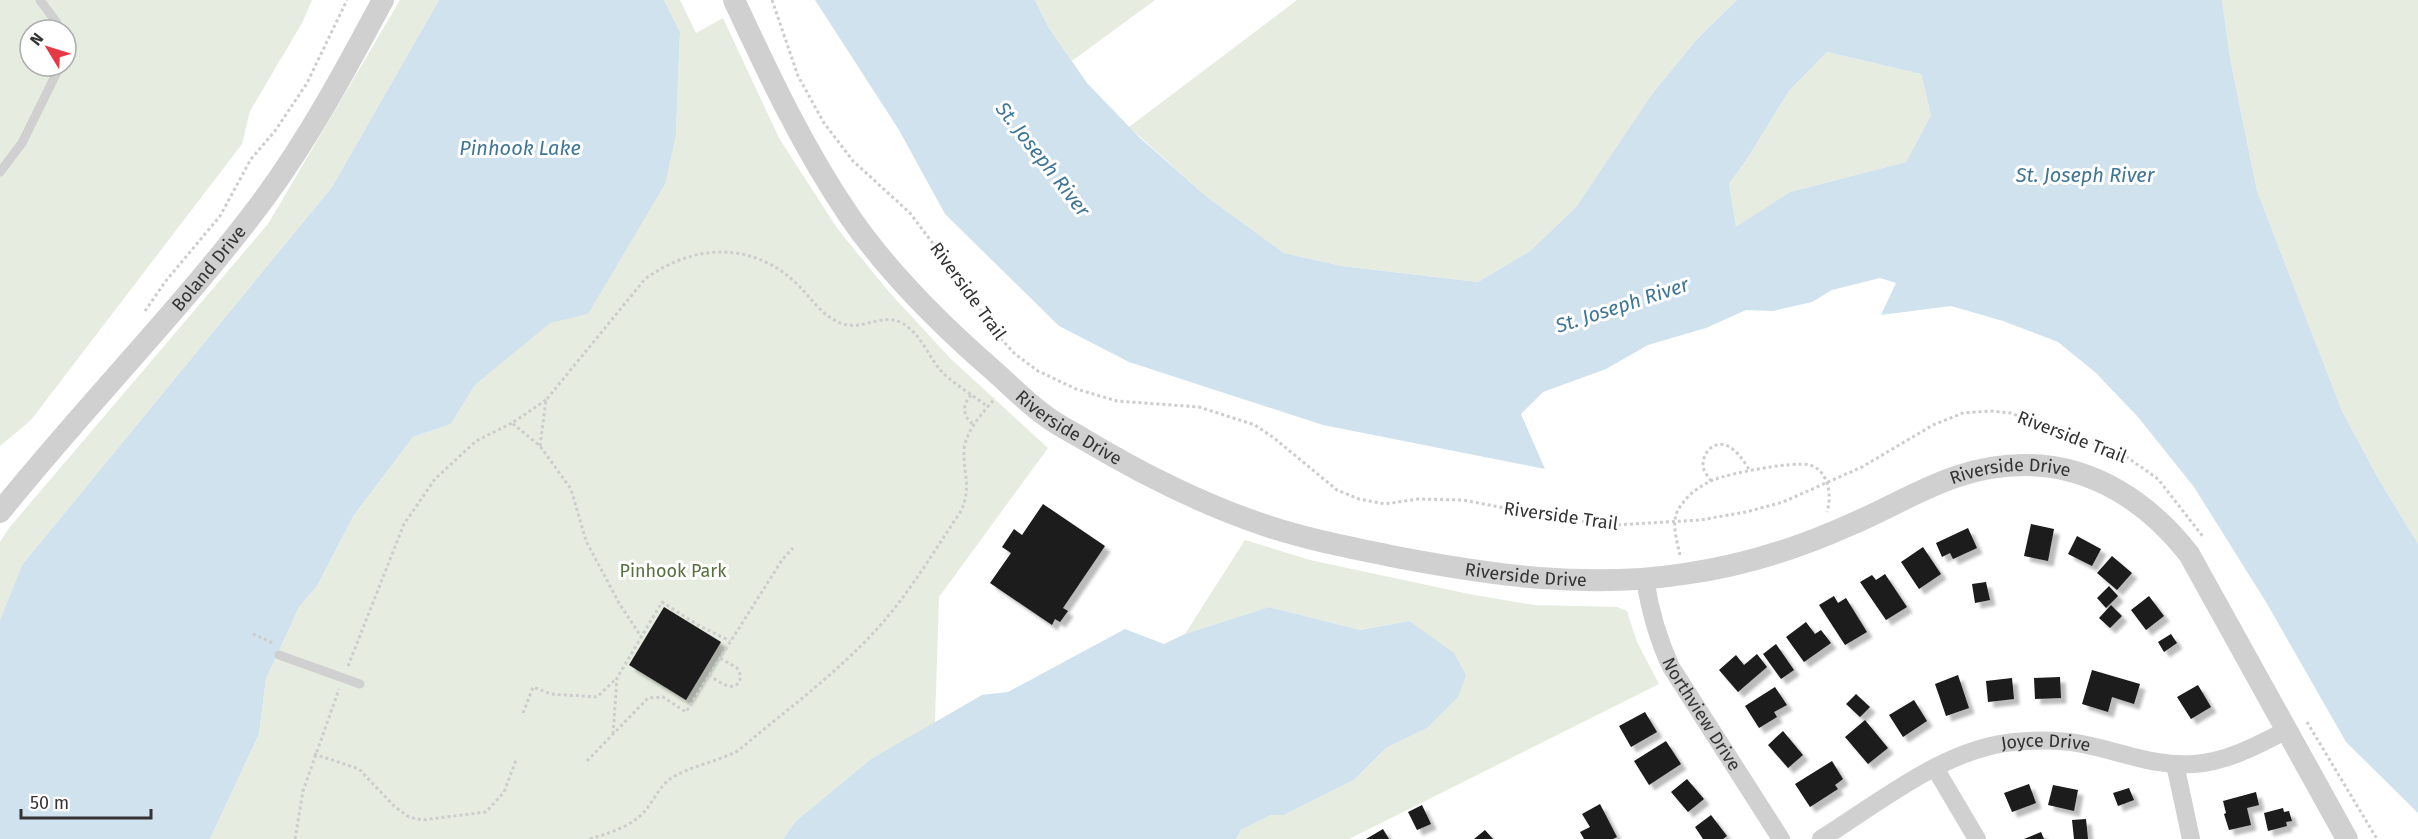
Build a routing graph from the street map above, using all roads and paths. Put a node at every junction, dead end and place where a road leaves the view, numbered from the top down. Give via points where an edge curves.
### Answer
1 (40, 0) edge
2 (347, 0) edge
3 (383, 0) edge
4 (734, 0) edge
5 (772, 0) edge
6 (54, 18) edge
7 (54, 78) edge
8 (0, 172) edge
9 (140, 319) dead end
10 (1024, 361) junction
11 (1007, 383) junction
12 (971, 394) junction
13 (546, 400) junction
14 (988, 407) junction
15 (512, 423) junction
16 (974, 425) junction
17 (540, 446) junction
18 (1750, 471) junction
19 (1711, 481) junction
20 (1828, 483) junction
21 (0, 513) edge
22 (1826, 514) dead end
23 (1675, 523) junction
24 (793, 548) dead end
25 (2209, 548) dead end
26 (1681, 563) dead end
27 (1646, 579) junction
28 (642, 638) junction
29 (730, 641) junction
30 (279, 655) dead end
31 (720, 658) junction
32 (709, 675) junction
33 (343, 678) junction
34 (617, 678) junction
35 (360, 684) dead end
36 (523, 713) dead end
37 (2297, 726) junction
38 (613, 734) junction
39 (314, 754) junction
40 (516, 760) dead end
41 (587, 761) dead end
42 (2175, 764) junction
43 (1935, 768) junction
44 (295, 839) edge
45 (590, 839) edge
46 (1781, 839) edge
47 (1821, 839) edge
48 (1977, 839) edge
49 (2191, 839) edge
50 (2347, 839) edge
51 (2377, 839) edge

1 - 6 lane
2 - 9 path via 307,83 251,159 220,216
3 - 21 street, Boland Drive via 299,146 263,200 144,347
4 - 11 street, Riverside Drive via 810,155 852,220 901,282
5 - 10 path, Riverside Trail via 798,76 824,123 853,161 910,213 993,330
7 - 8 lane via 22,143
10 - 11 path
10 - 23 path, Riverside Trail via 1053,380 1117,401 1199,407 1255,425 1337,490 1359,499 1385,504 1418,499 1463,501 1615,525
11 - 14 path
11 - 27 street, Riverside Drive via 1046,416 1109,454 1158,480 1267,526 1340,546 1472,572 1573,581
12 - 13 path via 944,373 915,333 898,321 882,320 857,327 839,323 819,310 771,264 740,252 712,251 665,265 645,279
12 - 14 path
12 - 16 path via 965,401 964,412
13 - 15 path
13 - 17 path
14 - 16 path
15 - 17 path
15 - 33 path via 476,441 435,478 404,524
16 - 45 path via 964,449 968,496 961,511 901,601 878,628 739,750 680,773 668,781 643,814
17 - 28 path via 571,489 586,541
18 - 19 path
18 - 19 path via 1728,446 1717,444 1709,448 1702,466
18 - 20 path via 1796,464 1811,466
19 - 23 path via 1687,498
20 - 22 path
20 - 23 path, Riverside Trail via 1746,512
20 - 25 path, Riverside Trail via 1933,425 1964,413 2011,413 2105,446 2142,466 2158,479
23 - 26 path
24 - 29 path
27 - 37 street, Riverside Drive via 1728,566 1781,551 1828,535 1938,482 1967,473 2000,466 2057,468 2122,493 2169,529 2189,554
27 - 46 street, Northview Drive via 1650,614 1671,667
28 - 29 path via 662,602
28 - 34 path
29 - 31 path
30 - 33 lane
31 - 32 path
31 - 32 path via 737,668 739,682 728,686
32 - 38 path via 686,712 663,697 653,696 644,700
33 - 35 lane
33 - 39 path
34 - 36 path via 597,697 551,693 533,687
34 - 38 path
37 - 42 street, Joyce Drive via 2236,754 2196,764
37 - 50 street, Riverside Drive
37 - 51 path
38 - 41 path
39 - 40 path via 359,769 394,806 409,817 422,820 486,812 504,792
39 - 44 path
42 - 43 street, Joyce Drive via 2141,760 2081,743 2047,741 2012,742 1974,751
42 - 49 street
43 - 47 street, Joyce Drive
43 - 48 street

